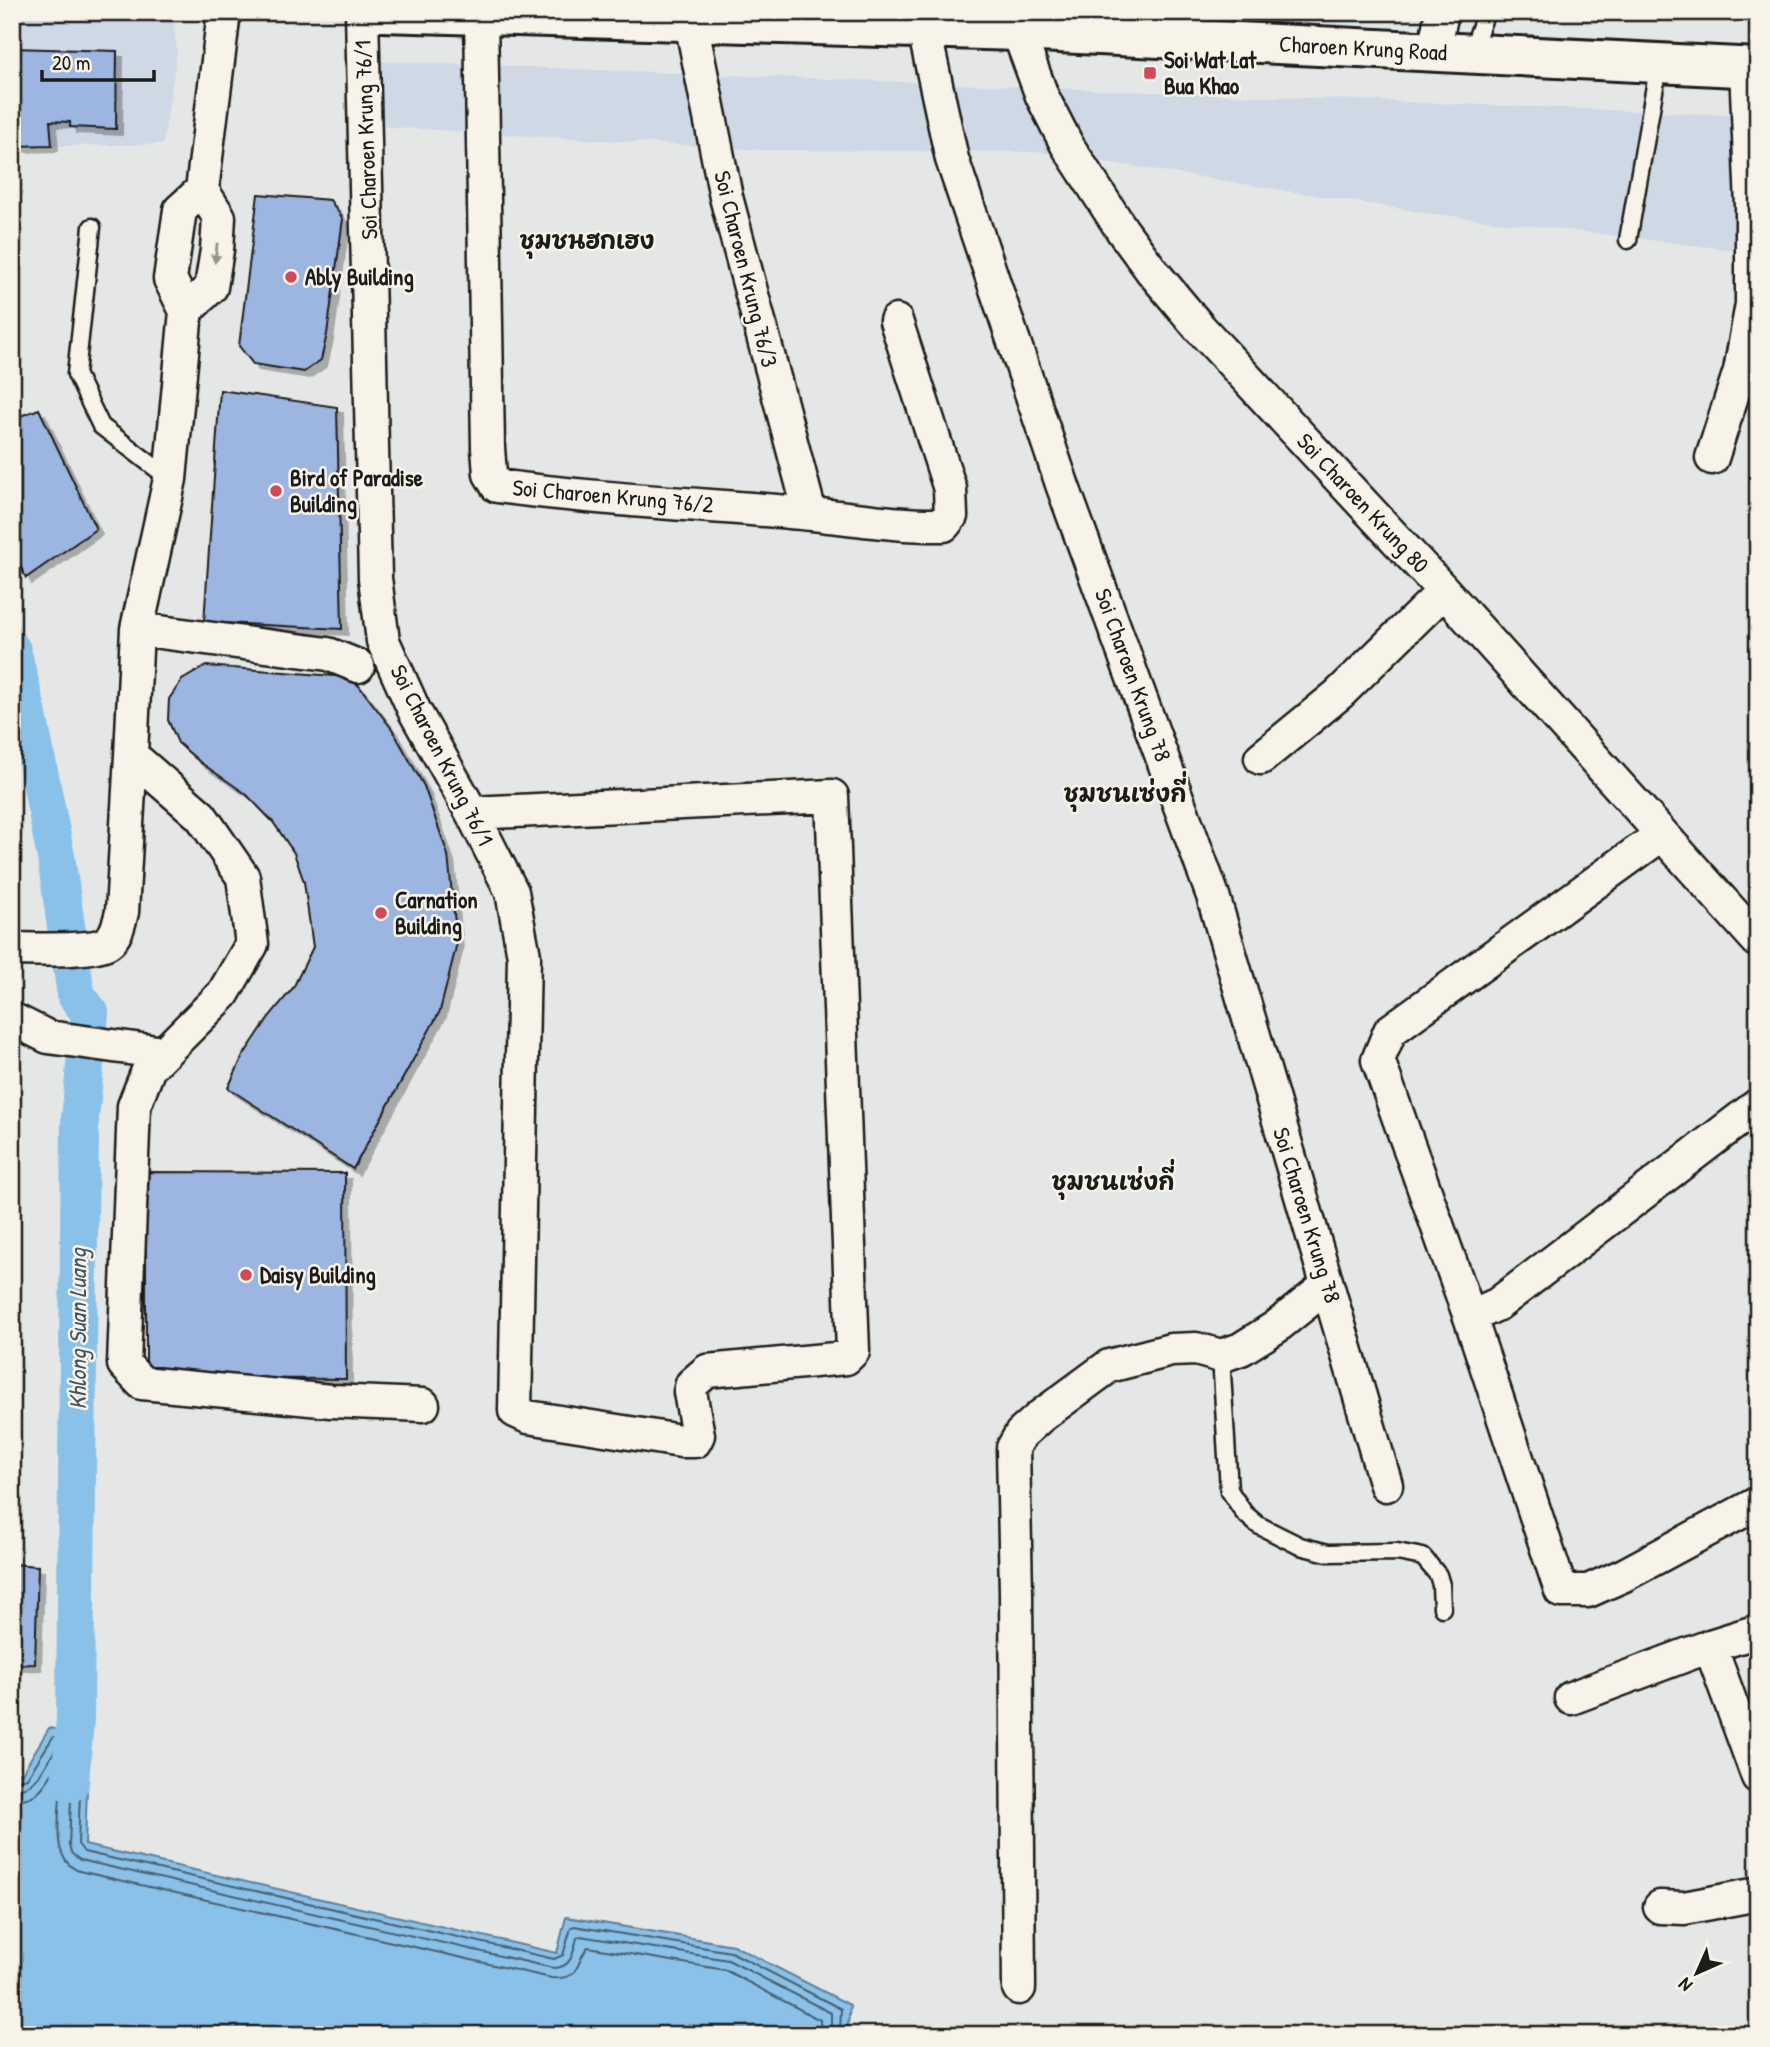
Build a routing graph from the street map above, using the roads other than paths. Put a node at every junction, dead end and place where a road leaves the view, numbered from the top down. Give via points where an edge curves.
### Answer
1 (224, 12) edge
2 (362, 12) edge
3 (381, 12) edge
4 (1442, 12) edge
5 (1486, 12) edge
6 (481, 15) junction
7 (587, 15) edge
8 (691, 22) junction
9 (1168, 25) edge
10 (924, 29) junction
11 (1017, 31) junction
12 (1452, 52) junction
13 (1660, 62) junction
14 (1752, 67) edge
15 (202, 190) junction
16 (92, 227) dead end
17 (1628, 240) dead end
18 (186, 311) junction
19 (895, 321) dead end
20 (1713, 458) dead end
21 (170, 479) junction
22 (810, 513) junction
23 (1444, 591) junction
24 (137, 629) junction
25 (358, 666) dead end
26 (131, 755) junction
27 (1261, 758) dead end
28 (472, 813) junction
29 (1661, 835) junction
30 (1758, 941) edge
31 (27, 949) edge
32 (12, 1020) edge
33 (164, 1053) junction
34 (1758, 1105) edge
35 (1327, 1286) junction
36 (1470, 1317) junction
37 (1221, 1356) junction
38 (423, 1405) dead end
39 (1387, 1485) dead end
40 (1758, 1503) edge
41 (1442, 1608) dead end
42 (1758, 1632) edge
43 (1710, 1646) junction
44 (1571, 1698) dead end
45 (1758, 1777) edge
46 (1758, 1894) edge
47 (1660, 1907) dead end
48 (1019, 1988) dead end

1 - 15 street
2 - 28 street, Soi Charoen Krung 76/1 via 376,578 383,641 414,710
3 - 6 main road, Charoen Krung Road
4 - 12 street
5 - 12 lane
6 - 7 main road, Charoen Krung Road
6 - 22 street, Soi Charoen Krung 76/2 via 490,474 497,486
7 - 8 main road, Charoen Krung Road
8 - 10 main road, Charoen Krung Road
8 - 22 street, Soi Charoen Krung 76/3 via 726,197
9 - 11 main road, Charoen Krung Road
9 - 12 main road, Charoen Krung Road
10 - 11 main road, Charoen Krung Road
10 - 35 street, Soi Charoen Krung 78 via 952,159 1063,487 1213,895
11 - 23 street, Soi Charoen Krung 80 via 1067,145 1152,271
12 - 13 main road, Charoen Krung Road
13 - 14 main road, Charoen Krung Road
13 - 17 lane
14 - 20 street via 1752,304 1740,371
15 - 18 street via 180,210 170,279
15 -> 18 street via 219,217 217,250 211,288
16 - 21 lane via 76,374 101,426
18 - 21 street
19 - 22 street, Soi Charoen Krung 76/2 via 950,489 951,516 944,524 919,525
21 - 24 street
23 - 27 street via 1339,694
23 - 29 street, Soi Charoen Krung 80
24 - 25 street via 328,654
24 - 26 street
26 - 31 street via 117,932 107,944 93,947
26 - 33 street via 201,817 243,877 252,944 223,994
28 - 28 street, Soi Charoen Krung 76/1 via 512,892 524,956 515,1410 528,1417 695,1441 698,1435 690,1392 707,1371 846,1358 853,1351 832,796
29 - 30 street, Soi Charoen Krung 80
29 - 36 street via 1390,1031 1378,1060
32 - 33 street via 48,1037
33 - 38 street via 149,1068 134,1106 124,1364 142,1383
34 - 36 street via 1498,1304
35 - 37 street via 1276,1327
35 - 39 street, Soi Charoen Krung 78
36 - 40 street via 1561,1591 1588,1591 1624,1576
37 - 41 lane via 1228,1490 1244,1513 1300,1546 1328,1553 1397,1552 1423,1557 1438,1575
37 - 48 street via 1196,1349 1171,1350 1110,1366 1041,1416 1013,1448
42 - 43 street
43 - 44 street
43 - 45 street
46 - 47 street via 1684,1908

